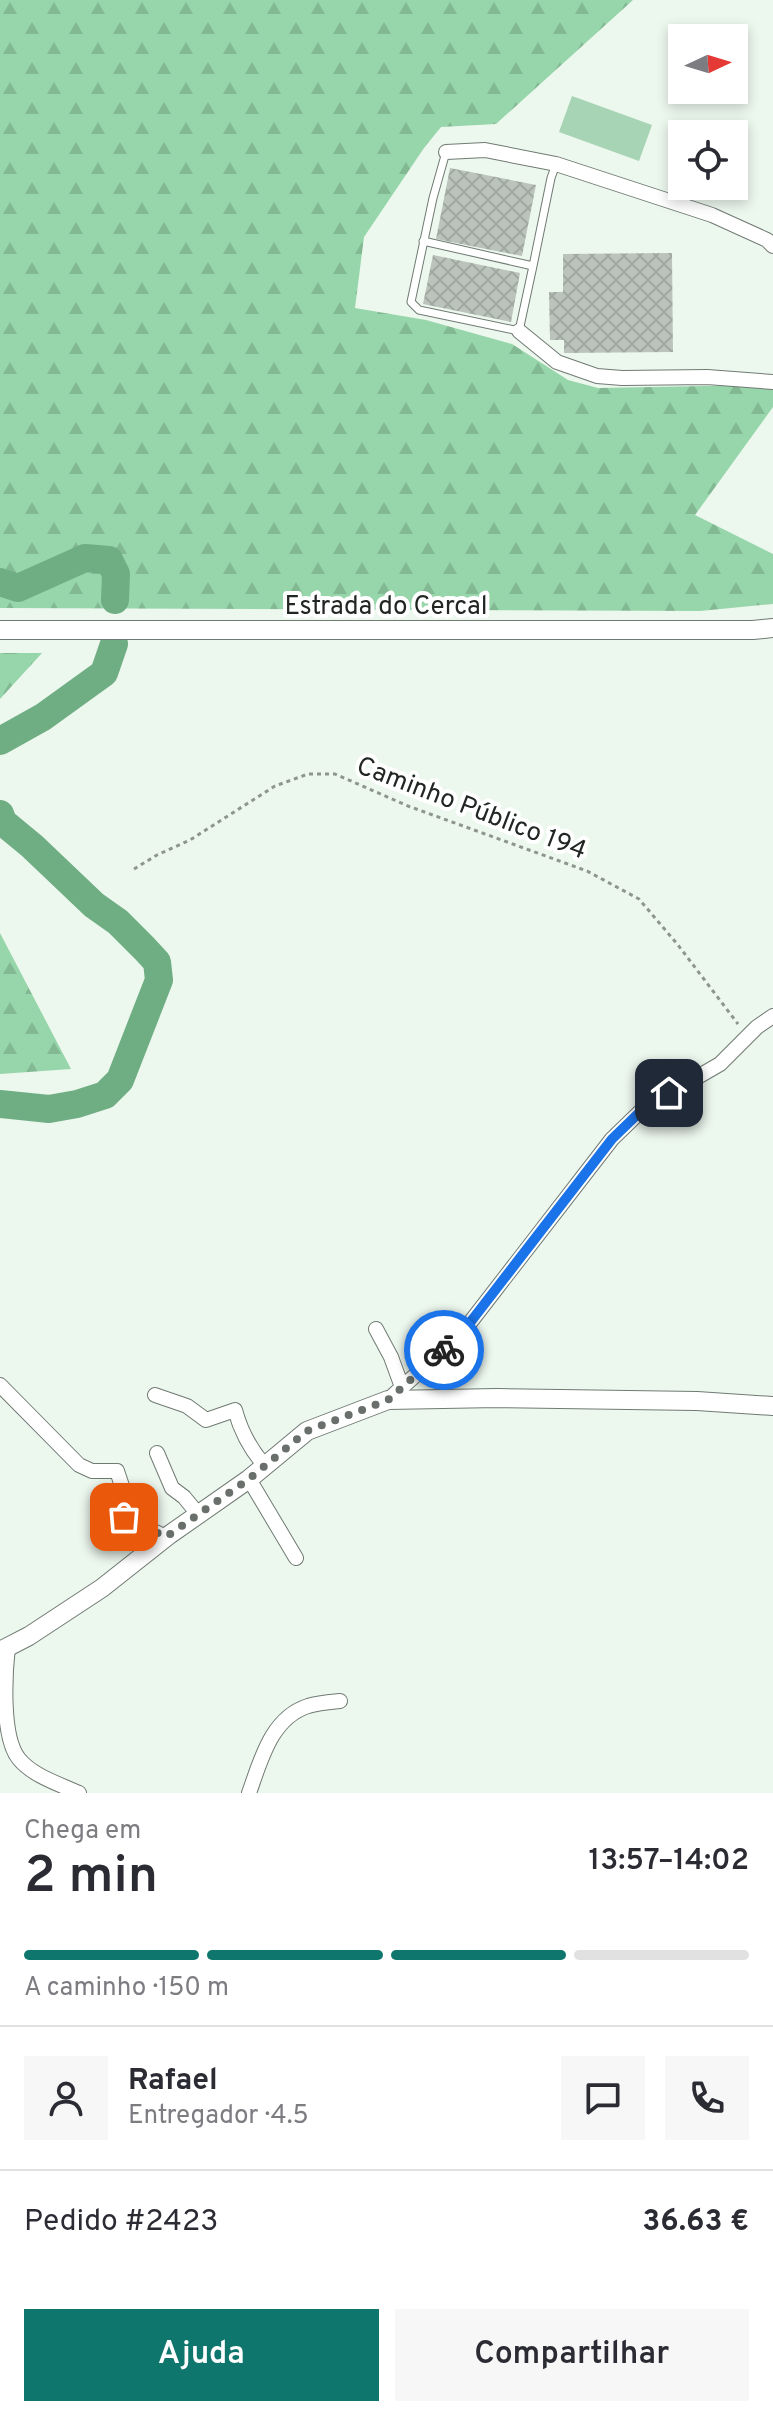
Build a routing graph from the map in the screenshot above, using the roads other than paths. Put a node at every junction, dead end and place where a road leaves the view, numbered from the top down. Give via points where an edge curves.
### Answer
1 (446, 152) joint
2 (556, 164) junction
3 (423, 241) junction
4 (773, 246) edge
5 (533, 266) junction
6 (519, 331) junction
7 (773, 382) edge
8 (773, 628) edge
9 (0, 630) edge
10 (773, 1016) edge
11 (376, 1329) dead end
12 (0, 1385) edge
13 (395, 1394) junction
14 (155, 1395) dead end
15 (773, 1406) edge
16 (157, 1453) dead end
17 (265, 1466) junction
18 (249, 1479) junction
19 (198, 1514) junction
20 (166, 1537) junction
21 (296, 1558) dead end
22 (4, 1648) edge
23 (340, 1701) dead end
24 (79, 1793) edge
25 (249, 1793) edge

1 - 2 street via 485,150
1 - 3 lane
2 - 4 street via 712,215
2 - 5 lane
3 - 5 lane
3 - 6 lane via 411,302 419,310
5 - 6 lane
6 - 7 street via 557,362 597,376
8 - 9 street, Estrada do Cercal
10 - 13 street via 720,1064 644,1108 612,1139 462,1333
11 - 13 street via 391,1357
12 - 20 street via 79,1465 117,1471 124,1492 118,1507 130,1530 147,1528
13 - 15 street
13 - 17 street via 307,1431
14 - 17 street via 187,1406 206,1420 235,1410 240,1429
16 - 19 street via 172,1488
17 - 18 street
18 - 19 street
18 - 21 street
19 - 20 street
20 - 22 street via 102,1588
22 - 24 street via 10,1736 18,1758 42,1777
23 - 25 street via 306,1706 282,1721

